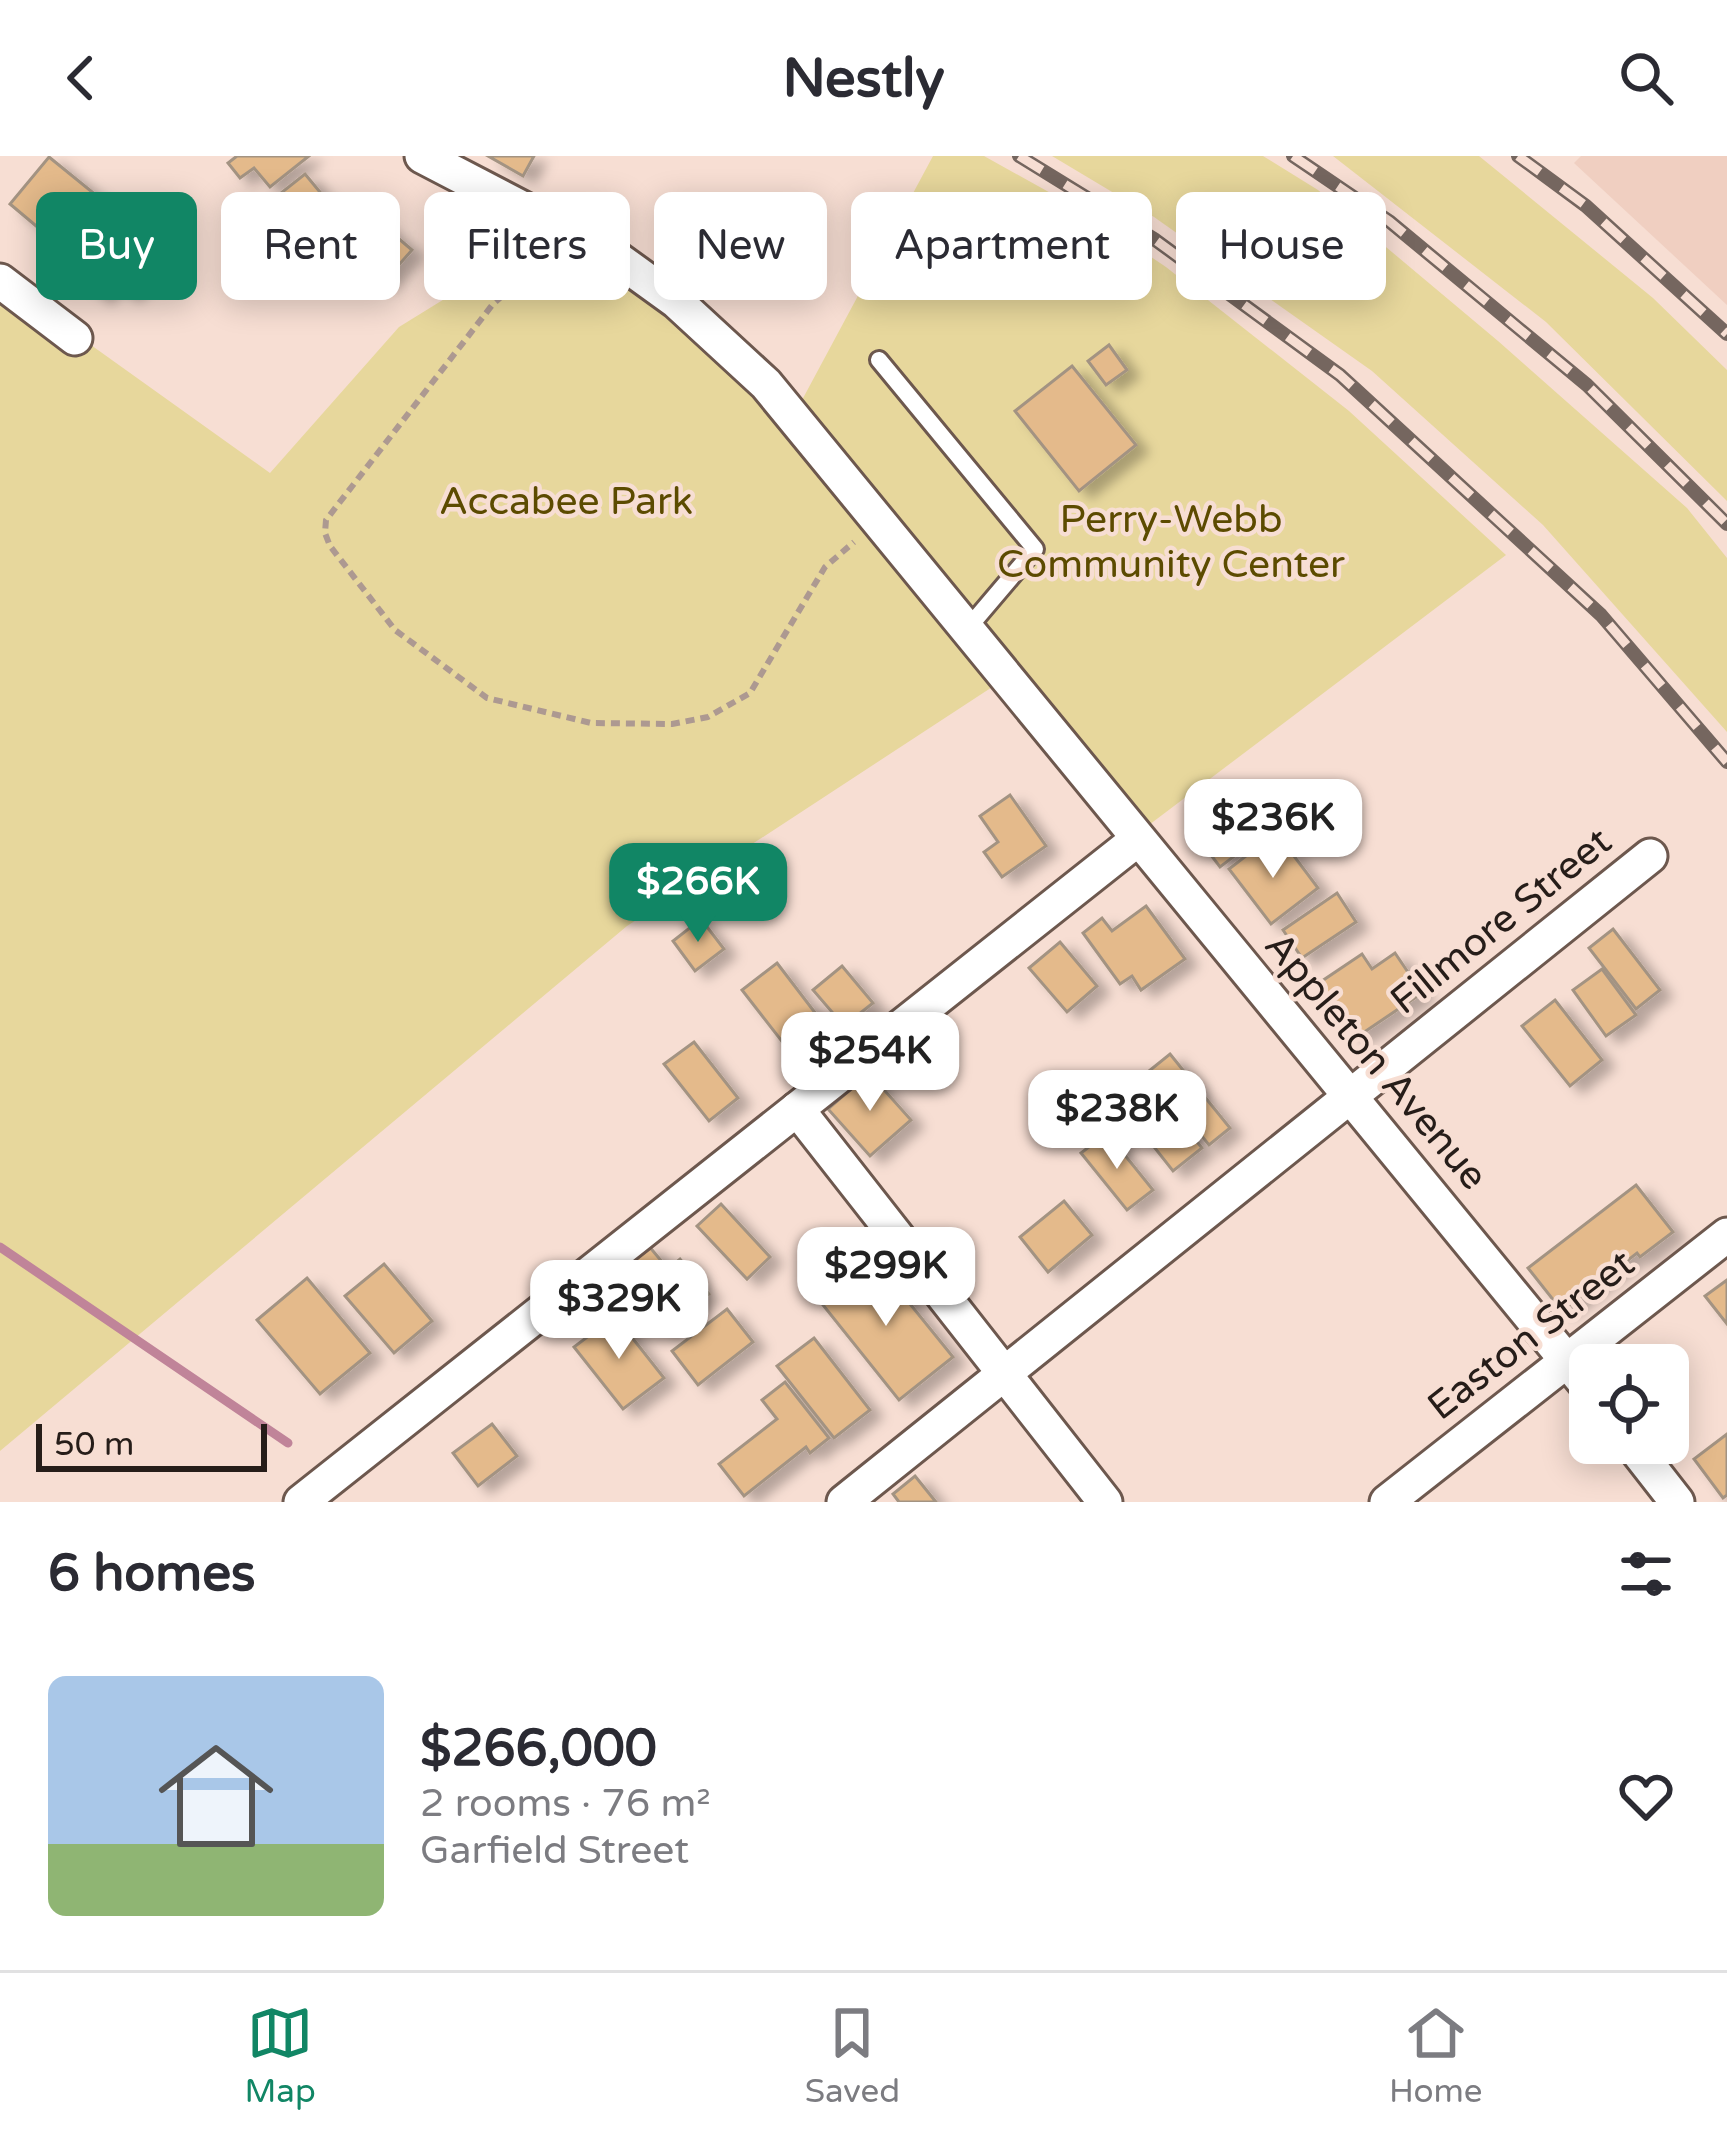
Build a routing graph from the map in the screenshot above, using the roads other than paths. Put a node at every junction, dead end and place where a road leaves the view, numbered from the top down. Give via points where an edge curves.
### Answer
1 (422, 156) edge
2 (0, 281) edge
3 (75, 338) dead end
4 (879, 360) dead end
5 (968, 628) junction
6 (1138, 839) junction
7 (1650, 856) dead end
8 (1351, 1095) junction
9 (796, 1109) junction
10 (1727, 1235) edge
11 (1567, 1359) junction
12 (1569, 1362) edge
13 (1005, 1372) junction
14 (1647, 1464) edge
15 (301, 1502) edge
16 (844, 1502) edge
17 (1105, 1502) edge
18 (1387, 1502) edge
19 (1677, 1502) edge

1 - 5 street, Appleton Avenue via 612,255 677,302 766,384
2 - 3 street
4 - 5 lane via 1035,549
5 - 6 street, Appleton Avenue
6 - 8 street, Appleton Avenue
6 - 9 street
7 - 8 street, Fillmore Street
8 - 11 street, Appleton Avenue
8 - 13 street, Fillmore Street
9 - 13 street
9 - 15 street
10 - 11 street, Easton Street
11 - 12 street, Appleton Avenue
11 - 18 street, Easton Street
13 - 16 street, Fillmore Street
13 - 17 street
14 - 19 street

